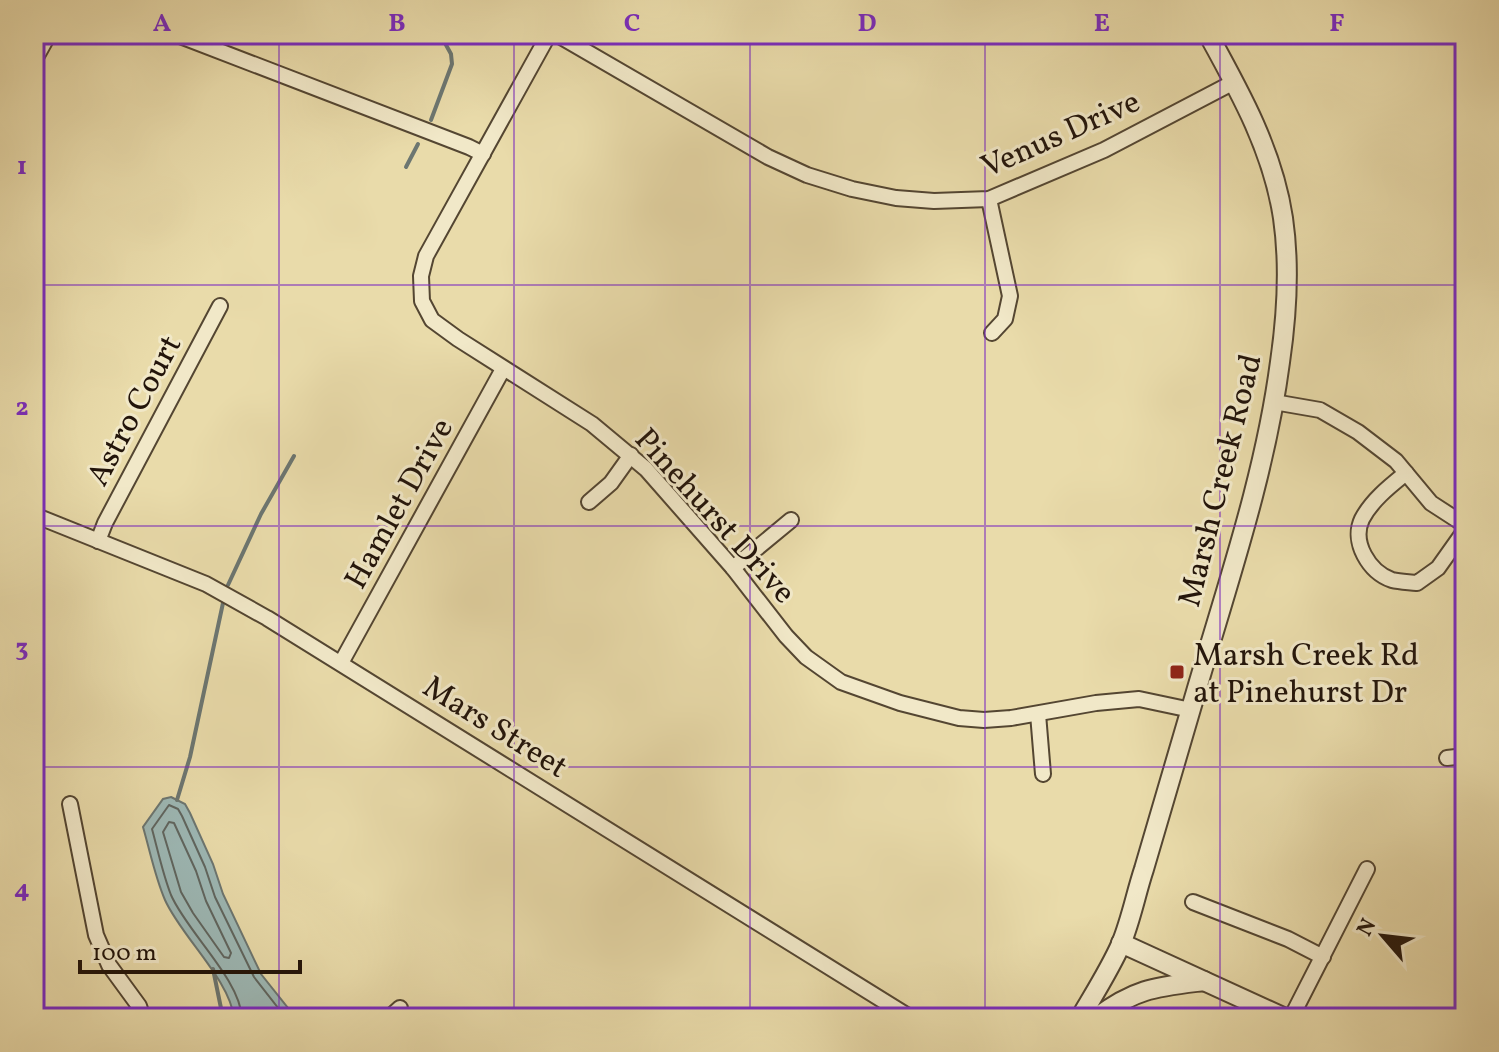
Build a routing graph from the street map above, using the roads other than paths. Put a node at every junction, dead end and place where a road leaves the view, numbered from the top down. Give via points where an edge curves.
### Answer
1 (49, 34) edge
2 (175, 34) edge
3 (549, 34) edge
4 (556, 34) edge
5 (1208, 34) edge
6 (34, 61) edge
7 (1234, 82) junction
8 (483, 154) junction
9 (989, 199) junction
10 (220, 306) dead end
11 (992, 333) dead end
12 (503, 369) junction
13 (1274, 402) junction
14 (631, 455) junction
15 (1406, 473) junction
16 (589, 502) dead end
17 (34, 515) edge
18 (791, 520) dead end
19 (1465, 528) edge
20 (98, 541) junction
21 (733, 568) junction
22 (341, 663) junction
23 (1191, 710) junction
24 (1038, 714) junction
25 (1465, 756) edge
26 (1447, 758) dead end
27 (1043, 774) dead end
28 (70, 804) dead end
29 (1367, 869) dead end
30 (1193, 902) dead end
31 (1121, 943) junction
32 (1323, 957) junction
33 (1207, 981) junction
34 (1088, 1013) edge
35 (143, 1018) edge
36 (911, 1018) edge
37 (1285, 1018) edge
38 (1291, 1018) edge

1 - 6 street
2 - 8 street
3 - 8 street, Pinehurst Drive
4 - 9 street, Venus Drive via 807,175 896,198
5 - 7 street, Marsh Creek Road
7 - 9 street, Venus Drive via 1104,150
7 - 13 street, Marsh Creek Road via 1272,170 1282,216 1286,305
8 - 12 street, Pinehurst Drive via 426,256 422,301 432,320
9 - 11 street via 1010,296 1005,319
10 - 20 street, Astro Court
12 - 14 street, Pinehurst Drive
12 - 22 street, Hamlet Drive
13 - 15 street via 1320,410 1358,432
13 - 23 street, Marsh Creek Road via 1247,521
14 - 16 street
14 - 21 street, Pinehurst Drive
15 - 19 street via 1431,503
15 - 19 street via 1361,520 1358,543 1370,565 1391,580 1417,583 1438,568
17 - 20 street, Mars Street
18 - 21 street
20 - 22 street, Mars Street via 206,584
21 - 24 street, Pinehurst Drive via 786,636 841,682 959,718
22 - 36 street, Mars Street
23 - 24 street, Pinehurst Drive via 1139,699
23 - 31 street, Marsh Creek Road
24 - 27 street
25 - 26 street
28 - 35 street via 96,935
29 - 32 street
30 - 32 street
31 - 33 street
31 - 34 street, Marsh Creek Road
32 - 38 street
33 - 34 street via 1143,990
33 - 37 street

